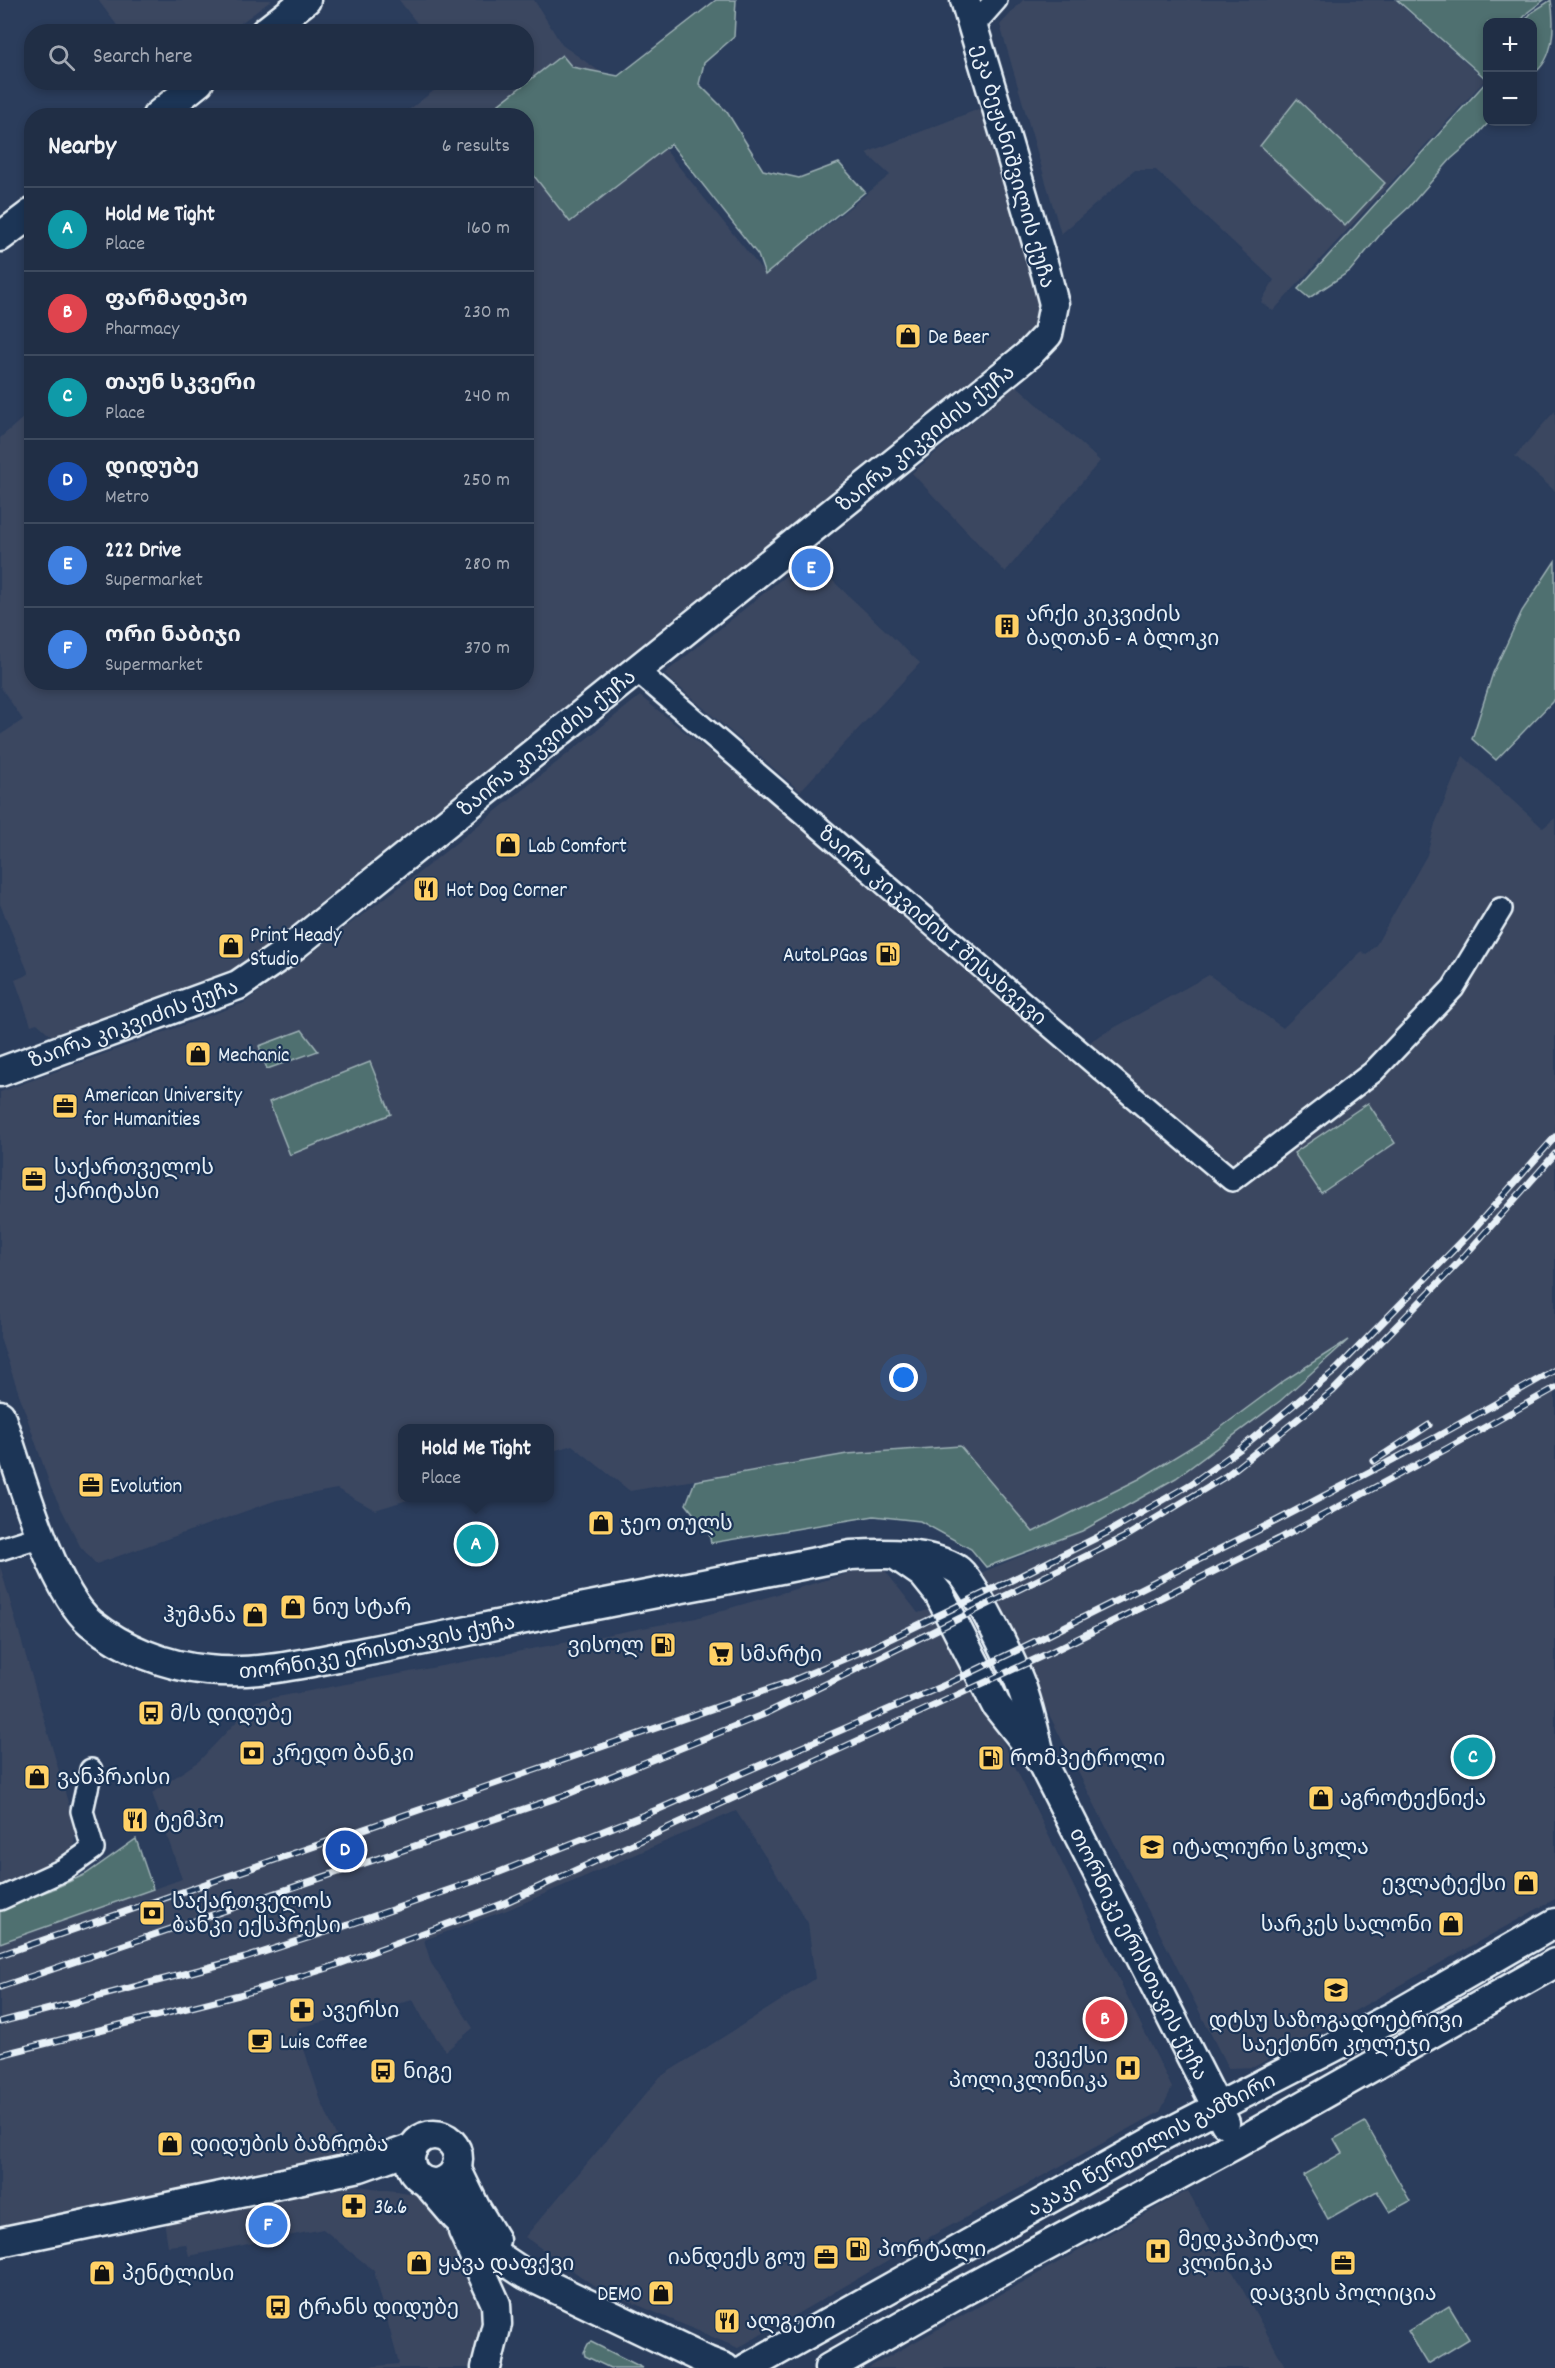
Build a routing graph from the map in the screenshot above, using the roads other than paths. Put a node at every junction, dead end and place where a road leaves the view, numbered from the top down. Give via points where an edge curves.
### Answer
1 (306, 0) edge
2 (996, 0) edge
3 (969, 13) edge
4 (275, 24) edge
5 (189, 90) edge
6 (167, 108) edge
7 (24, 219) edge
8 (0, 237) edge
9 (1048, 334) joint
10 (635, 669) junction
11 (1501, 909) dead end
12 (0, 1072) edge
13 (0, 1415) edge
14 (42, 1536) junction
15 (0, 1550) edge
16 (91, 1770) dead end
17 (0, 1899) edge
18 (1555, 1923) edge
19 (1555, 1963) edge
20 (1216, 2108) junction
21 (1236, 2144) junction
22 (418, 2168) junction
23 (456, 2169) junction
24 (455, 2216) junction
25 (0, 2242) edge
26 (516, 2268) junction
27 (486, 2368) edge
28 (726, 2368) edge
29 (747, 2368) edge
30 (829, 2368) edge

1 - 4 main road
2 - 3 street
3 - 9 main road, ეკა ბეჟანიშვილის ქუჩა via 1054,304
5 - 6 main road
7 - 8 main road
9 - 10 main road, ზაირა კიკვიძის ქუჩა via 1028,355 872,482
10 - 11 street, ზაირა კიკვიძის I შესახვევი via 1232,1180 1373,1072 1452,988
10 - 12 main road, ზაირა კიკვიძის ქუჩა via 294,947 238,986
13 - 14 main road, თორნიკე ერისთავის ქუჩა
14 - 15 street
14 - 20 main road, თორნიკე ერისთავის ქუჩა via 70,1597 90,1622 106,1634 180,1666 235,1672 298,1665 850,1555 935,1558 961,1571 973,1586 1023,1690 1042,1762
16 - 17 street via 82,1811 93,1850 63,1870
18 - 20 main road, აკაკი წერეთლის გამზირი via 1392,2017
19 - 21 main road, აკაკი წერეთლის გამზირი
20 - 21 main road, თორნიკე ერისთავის ქუჩა
20 - 29 main road, აკაკი წერეთლის გამზირი
21 - 30 main road, აკაკი წერეთლის გამზირი
22 - 23 main road via 435,2184 452,2176
22 - 23 main road via 422,2138 432,2135 450,2141 456,2149
22 - 24 main road
22 - 25 main road via 360,2167
23 - 26 main road via 491,2236
24 - 26 main road
24 - 27 main road via 496,2304 497,2324
26 - 28 main road

